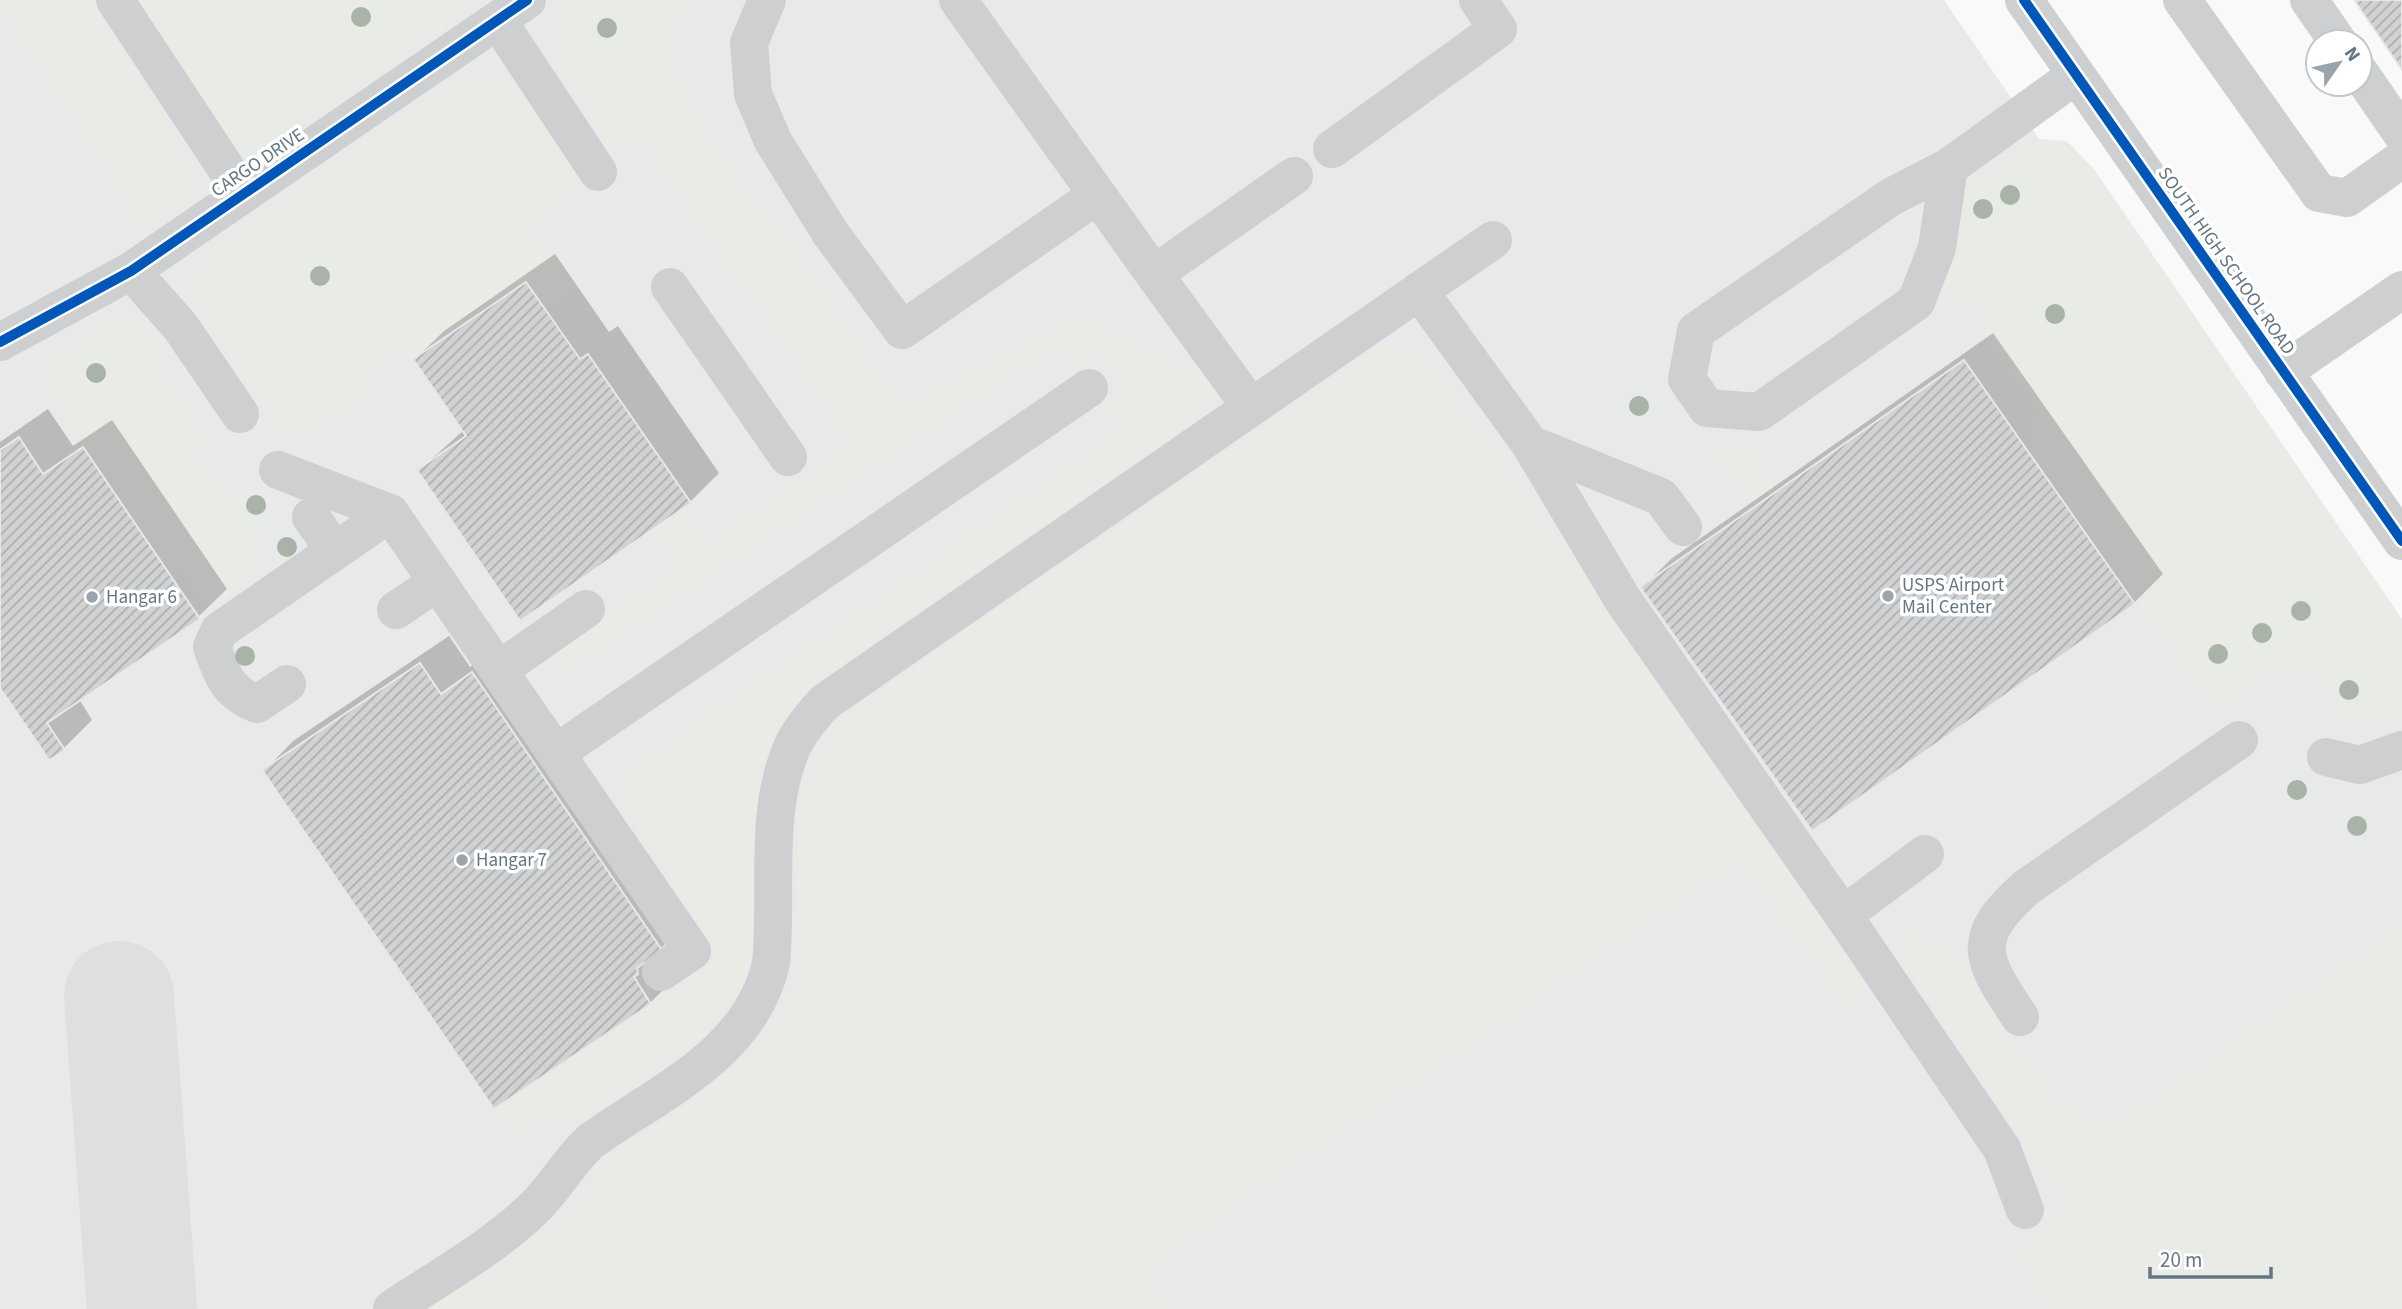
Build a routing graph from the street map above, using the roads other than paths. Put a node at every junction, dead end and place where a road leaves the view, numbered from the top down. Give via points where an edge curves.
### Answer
1 (116, 0) edge
2 (767, 0) edge
3 (958, 0) edge
4 (1478, 0) edge
5 (2024, 0) edge
6 (2182, 0) edge
7 (2309, 0) edge
8 (513, 10) edge
9 (2328, 28) edge
10 (2076, 75) junction
11 (2374, 94) edge
12 (2402, 135) edge
13 (1332, 149) dead end
14 (2402, 159) edge
15 (1949, 167) junction
16 (598, 172) dead end
17 (1294, 176) dead end
18 (243, 194) junction
19 (1096, 196) junction
20 (1493, 240) dead end
21 (131, 271) junction
22 (1154, 274) junction
23 (670, 287) dead end
24 (2402, 290) edge
25 (1419, 291) junction
26 (0, 342) edge
27 (2283, 372) junction
28 (1089, 388) dead end
29 (1251, 407) junction
30 (240, 414) dead end
31 (1530, 444) junction
32 (788, 457) dead end
33 (278, 470) dead end
34 (390, 513) junction
35 (311, 517) dead end
36 (1683, 527) dead end
37 (2402, 541) edge
38 (335, 551) junction
39 (438, 582) junction
40 (586, 609) dead end
41 (396, 610) dead end
42 (499, 670) junction
43 (288, 684) dead end
44 (2239, 740) dead end
45 (2402, 750) edge
46 (556, 753) junction
47 (2326, 757) dead end
48 (1926, 854) dead end
49 (1843, 915) junction
50 (661, 972) dead end
51 (2020, 1017) dead end
52 (2025, 1210) dead end
53 (392, 1309) edge

1 - 18 street
2 - 19 street via 749,43 753,94 773,141 831,234 902,330
3 - 19 street
4 - 13 street via 1498,29
5 - 10 street, SOUTH HIGH SCHOOL ROAD
6 - 14 street via 2319,192 2347,198
7 - 9 street
8 - 16 street
8 - 18 street, CARGO DRIVE
10 - 15 street
10 - 27 street, SOUTH HIGH SCHOOL ROAD
11 - 12 street
15 - 15 street via 1891,197 1696,331 1687,379 1707,408 1759,412 1916,302 1937,248
17 - 22 street
18 - 21 street, CARGO DRIVE
19 - 22 street
20 - 25 street
21 - 26 street, CARGO DRIVE
21 - 30 street via 180,326
22 - 29 street
23 - 32 street
24 - 27 street
25 - 29 street
25 - 31 street
27 - 37 street, SOUTH HIGH SCHOOL ROAD
28 - 46 street
29 - 53 street via 825,702 794,744 782,776 776,811 771,963 754,1009 716,1054 591,1141 537,1205 511,1228
31 - 36 street via 1661,497
31 - 49 street via 1623,600
33 - 34 street
34 - 38 street
34 - 39 street
35 - 38 street
38 - 43 street via 219,631 212,647 219,670 238,697 257,704
39 - 41 street
39 - 42 street
40 - 42 street
42 - 46 street
44 - 51 street via 2006,906 1991,925 1986,952 1994,978
45 - 47 street via 2360,765
46 - 50 street via 692,951
48 - 49 street
49 - 52 street via 2002,1149

